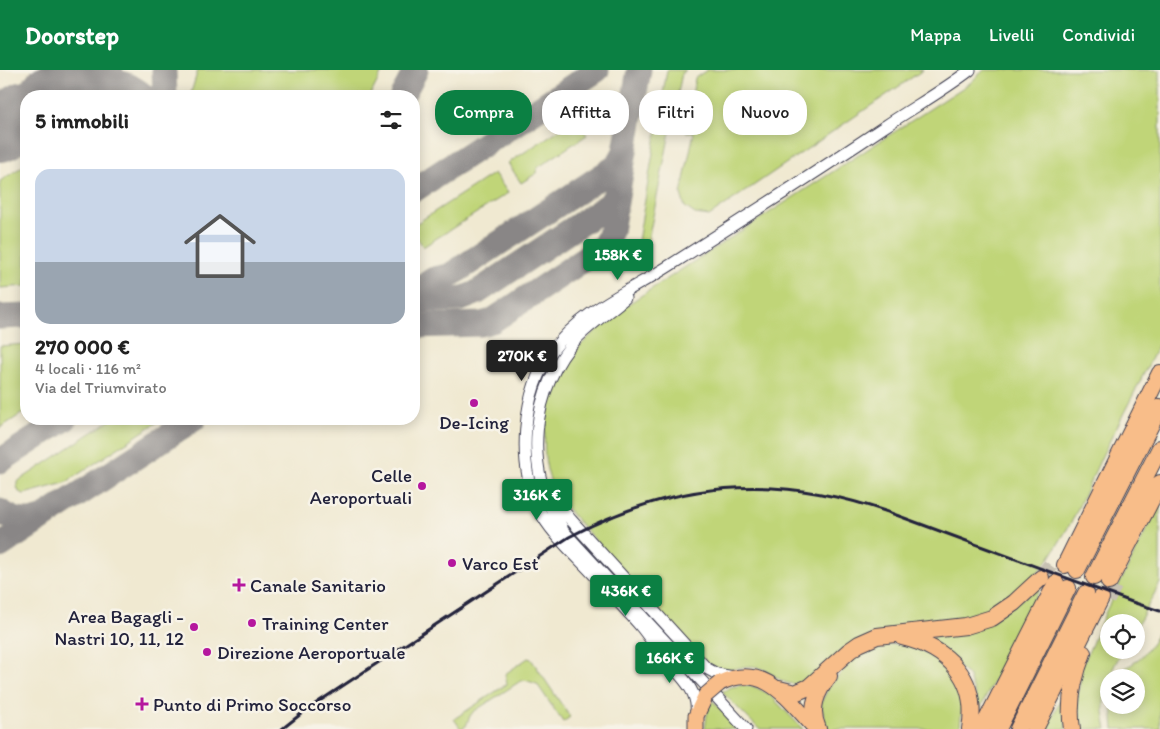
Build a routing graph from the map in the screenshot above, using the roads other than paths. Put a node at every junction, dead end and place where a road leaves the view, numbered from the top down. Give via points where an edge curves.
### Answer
1 (970, 70) edge
2 (653, 276) junction
3 (1160, 373) edge
4 (1160, 407) edge
5 (1160, 448) edge
6 (538, 463) junction
7 (532, 488) junction
8 (1157, 489) edge
9 (568, 534) junction
10 (1055, 583) junction
11 (1098, 597) junction
12 (893, 634) junction
13 (843, 656) junction
14 (738, 677) junction
15 (779, 689) junction
16 (696, 722) edge
17 (746, 729) edge
18 (817, 729) edge
19 (970, 729) edge
20 (982, 729) edge
21 (998, 729) edge
22 (1018, 729) edge
23 (1036, 729) edge
24 (1072, 729) edge

1 - 2 street
2 - 6 street via 583,333 568,349 550,378 541,409
2 - 7 street via 585,316 571,328 538,374 528,417 525,450
3 - 4 highway via 1065,566
5 - 8 highway via 1106,581
6 - 9 street via 546,499
6 - 14 street via 552,496 571,520 706,668 717,674
7 - 9 street via 551,518
7 - 16 street via 548,523 696,695
9 - 17 street
10 - 12 highway via 992,618 966,626
10 - 20 highway
10 - 21 highway
11 - 22 highway
11 - 23 highway
11 - 24 highway via 1090,637 1076,670 1071,694
12 - 13 highway via 869,639
12 - 19 highway via 935,648 960,672 970,697
13 - 15 highway via 809,687 795,693
13 - 18 highway via 816,697 814,715
14 - 15 main road via 759,678
14 - 16 main road, bridge via 720,683 706,696
15 - 18 main road

